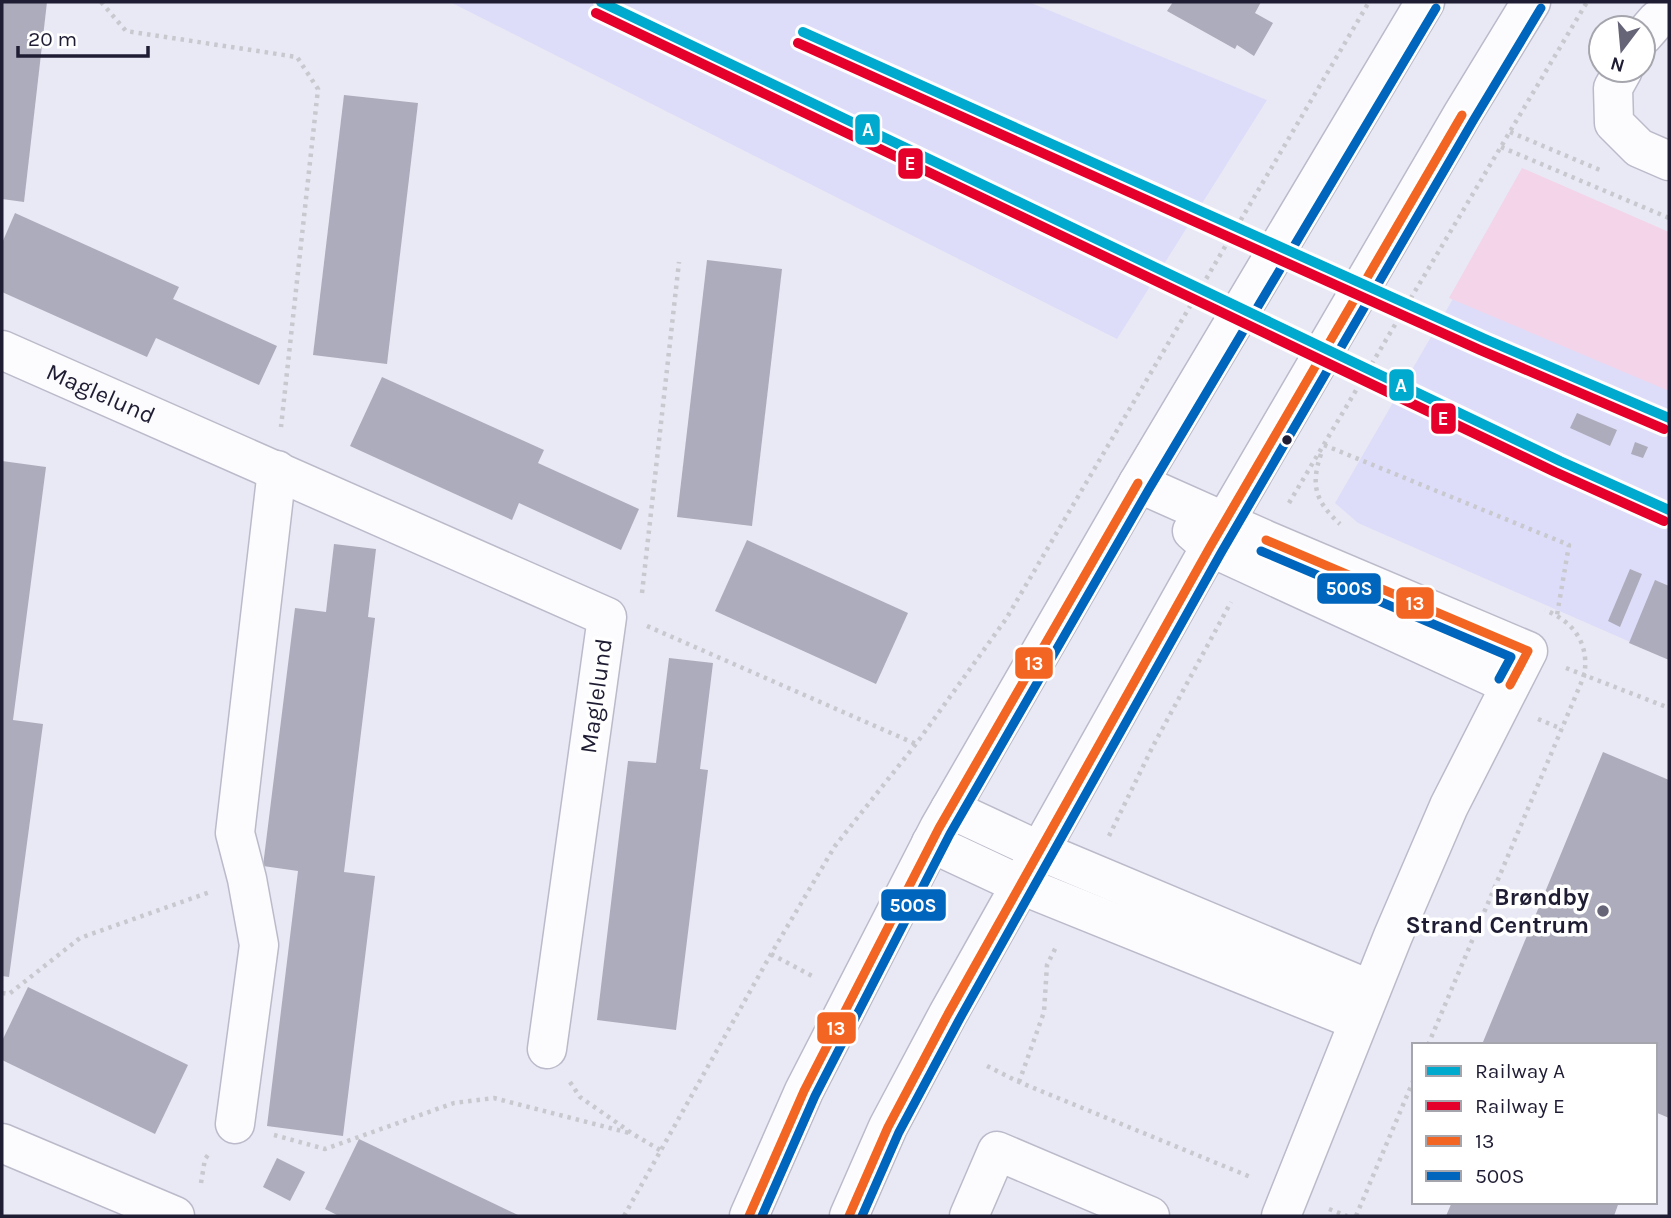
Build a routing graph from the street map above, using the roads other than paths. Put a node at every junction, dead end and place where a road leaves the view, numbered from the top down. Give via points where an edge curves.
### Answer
1 (1425, 2) edge
2 (1531, 2) edge
3 (1615, 84) edge
4 (1669, 161) edge
5 (2, 350) edge
6 (277, 470) junction
7 (1138, 483) junction
8 (1218, 535) junction
9 (950, 809) junction
10 (931, 843) junction
11 (1040, 852) junction
12 (1021, 885) junction
13 (1083, 890) junction
14 (1364, 1005) junction
15 (547, 1049) road end
16 (235, 1124) road end
17 (2, 1143) edge
18 (187, 1205) edge
19 (1285, 1205) edge
20 (749, 1216) edge
21 (849, 1216) edge
22 (969, 1216) edge
23 (1150, 1216) edge

1 - 7 street
2 - 8 street
3 - 4 street via 1614,123 1639,148
5 - 6 street, Maglelund
6 - 15 street, Maglelund via 623,620
6 - 16 street via 234,833 259,945
7 - 8 street
7 - 9 street
8 - 11 street
8 - 14 street via 1528,651 1449,806
9 - 10 street
9 - 11 street
10 - 12 street
10 - 20 street via 804,1091
11 - 12 street
11 - 13 street
12 - 13 street
12 - 21 street via 888,1127
13 - 14 street
14 - 19 street
17 - 18 street
22 - 23 street via 997,1151

